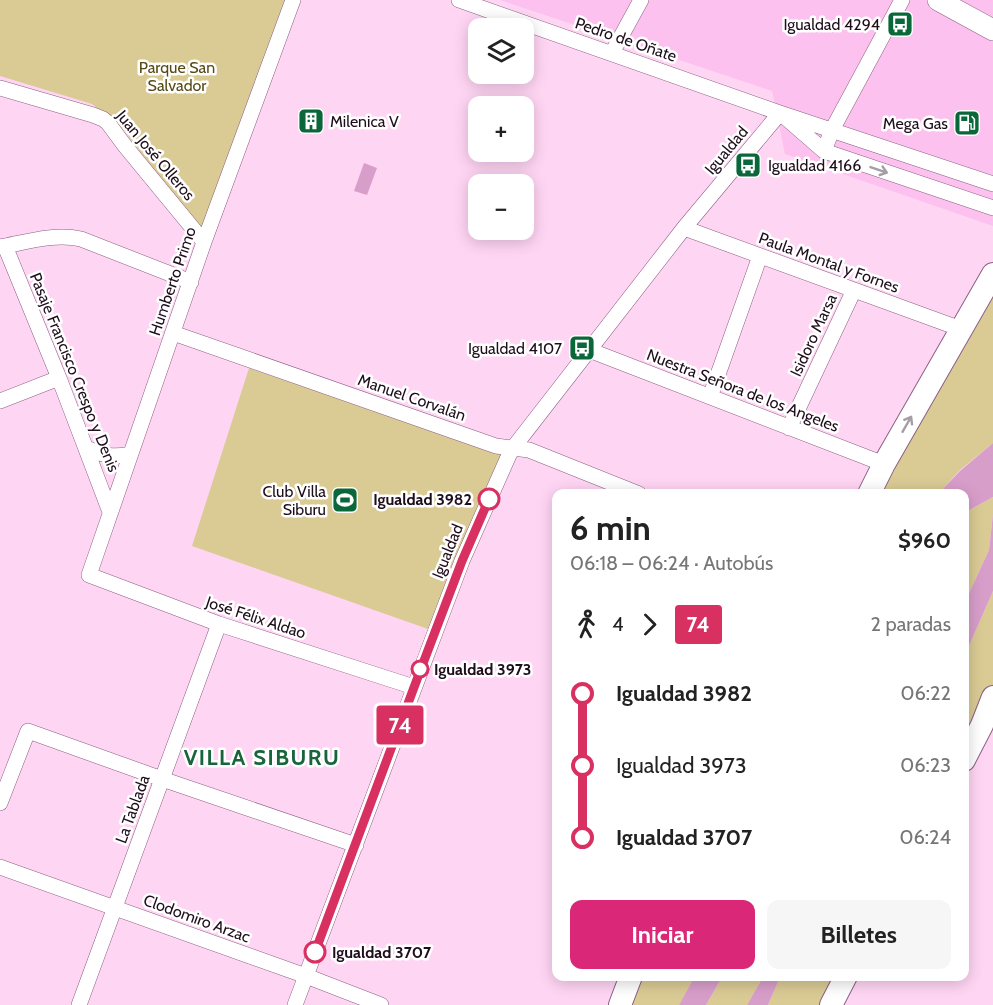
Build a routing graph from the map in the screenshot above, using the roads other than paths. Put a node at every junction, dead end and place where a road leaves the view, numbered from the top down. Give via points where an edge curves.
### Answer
1 (292, 0) edge
2 (459, 0) edge
3 (641, 0) edge
4 (902, 0) edge
5 (938, 0) edge
6 (993, 30) edge
7 (612, 53) junction
8 (0, 88) edge
9 (780, 113) junction
10 (832, 130) junction
11 (824, 151) junction
12 (993, 184) edge
13 (993, 208) edge
14 (684, 228) junction
15 (204, 242) junction
16 (2, 246) edge
17 (760, 256) junction
18 (993, 274) edge
19 (191, 282) junction
20 (854, 290) junction
21 (962, 329) junction
22 (173, 333) junction
23 (589, 350) junction
24 (59, 378) junction
25 (710, 397) junction
26 (0, 401) edge
27 (789, 428) junction
28 (86, 448) junction
29 (513, 448) junction
30 (130, 454) junction
31 (884, 464) junction
32 (627, 489) edge
33 (872, 489) edge
34 (110, 512) junction
35 (88, 575) joint
36 (219, 624) junction
37 (414, 687) junction
38 (993, 697) edge
39 (969, 750) edge
40 (162, 779) junction
41 (0, 803) edge
42 (356, 845) junction
43 (0, 867) edge
44 (115, 908) junction
45 (306, 976) junction
46 (629, 981) edge
47 (843, 981) edge
48 (79, 1005) edge
49 (296, 1005) edge
50 (381, 1005) edge
51 (620, 1005) edge
52 (831, 1005) edge

1 - 15 street, Humberto Primo
2 - 7 street, Pedro de Oñate
3 - 7 street
4 - 10 street
5 - 6 main road
7 - 9 street, Pedro de Oñate
8 - 15 street, Juan José Olleros via 108,123
9 - 10 street, Pedro de Oñate
9 - 11 street, Pedro de Oñate
9 - 14 street, Igualdad
10 - 11 street
10 - 12 street, Pedro de Oñate
11 -> 13 street, Pedro de Oñate
14 - 17 street, Paula Montal y Fornes
14 - 23 street, Igualdad
15 - 19 street, Humberto Primo
16 - 19 street via 73,237
16 - 24 street, Pasaje Francisco Crespo y Denis
17 - 20 street, Paula Montal y Fornes
17 - 25 street
18 - 21 main road
19 - 22 street, Humberto Primo
20 - 21 street, Paula Montal y Fornes
20 - 27 street, Isidoro Marsa
31 -> 21 main road
22 - 29 street, Manuel Corvalán via 496,446
22 - 30 street, Humberto Primo
23 - 25 street, Nuestra Señora de los Angeles
23 - 29 street, Igualdad
24 - 26 street
24 - 28 street, Pasaje Francisco Crespo y Denis
25 - 27 street, Nuestra Señora de los Angeles
27 - 31 street, Nuestra Señora de los Angeles
28 - 30 street via 117,457
28 - 34 street, Pasaje Francisco Crespo y Denis
29 - 32 street, Manuel Corvalán via 530,450
29 - 37 street, Igualdad via 462,561
30 - 34 street, Humberto Primo
31 - 33 main road
34 - 35 street, Humberto Primo
35 - 36 street, José Félix Aldao
36 - 37 street, José Félix Aldao
36 - 40 street, La Tablada
37 - 42 street, Igualdad
38 - 39 main road
40 - 41 street via 28,731
40 - 42 street
40 - 44 street, La Tablada
42 - 45 street, Igualdad
43 - 44 street, Clodomiro Arzac
44 - 45 street, Clodomiro Arzac
44 - 48 street, La Tablada
45 - 49 street, Igualdad
45 - 50 street, Clodomiro Arzac
46 - 51 main road
47 - 52 main road

